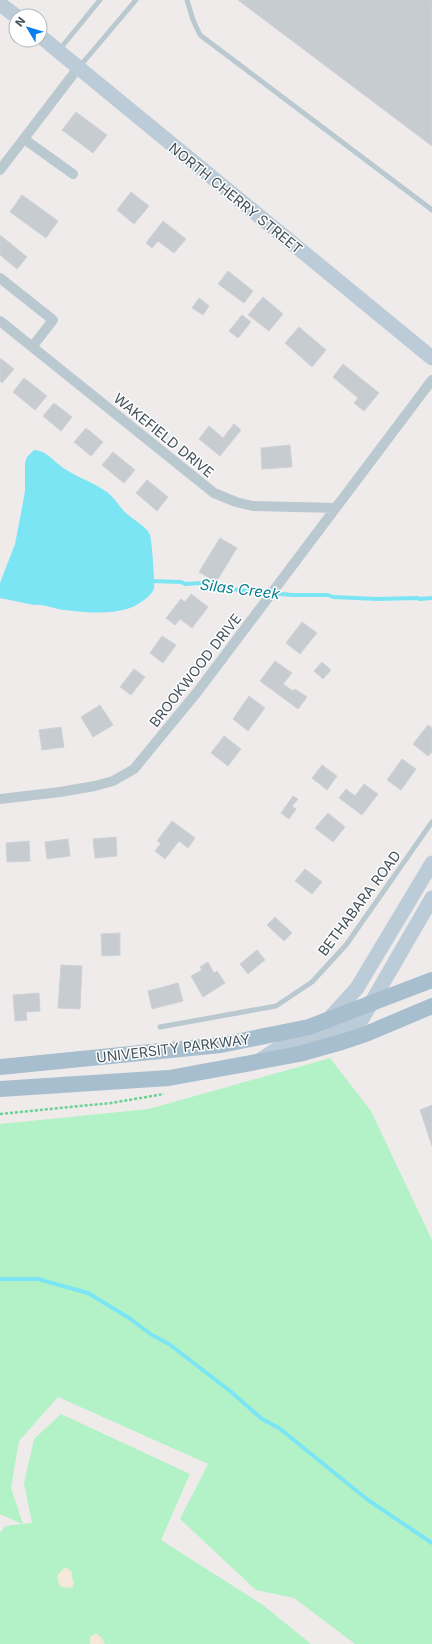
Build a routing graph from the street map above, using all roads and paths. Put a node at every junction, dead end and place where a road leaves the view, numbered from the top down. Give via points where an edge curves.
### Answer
1 (100, 0) edge
2 (136, 0) edge
3 (187, 0) edge
4 (48, 43) edge
5 (58, 51) junction
6 (78, 68) junction
7 (24, 139) junction
8 (0, 170) edge
9 (73, 174) dead end
10 (432, 210) edge
11 (0, 278) edge
12 (0, 321) edge
13 (32, 347) junction
14 (432, 358) edge
15 (432, 380) edge
16 (336, 508) junction
17 (0, 799) edge
18 (432, 822) edge
19 (432, 863) edge
20 (432, 898) edge
21 (432, 980) edge
22 (369, 1005) junction
23 (432, 1006) edge
24 (328, 1020) junction
25 (160, 1027) dead end
26 (256, 1062) junction
27 (0, 1067) edge
28 (0, 1089) edge

1 - 5 lane
2 - 6 lane
3 - 10 lane via 200,35
4 - 5 main road, NORTH CHERRY STREET
5 - 6 main road, NORTH CHERRY STREET
6 - 7 street
6 - 14 main road, NORTH CHERRY STREET
7 - 8 street
7 - 9 street
11 - 13 street via 53,320
12 - 13 street, WAKEFIELD DRIVE
13 - 16 street, WAKEFIELD DRIVE via 214,492 253,506
15 - 16 street, BROOKWOOD DRIVE
16 - 17 street, BROOKWOOD DRIVE via 198,691 134,769 113,781 95,786
18 - 25 lane, BETHABARA ROAD via 346,945 312,982 276,1006
19 - 24 main road via 357,988
20 - 22 main road
21 - 22 main road, UNIVERSITY PARKWAY
22 - 24 main road, UNIVERSITY PARKWAY
22 - 26 main road via 362,1019 353,1025 280,1048
23 - 26 main road, UNIVERSITY PARKWAY via 342,1042
24 - 27 main road, UNIVERSITY PARKWAY via 309,1027 221,1045
26 - 28 main road, UNIVERSITY PARKWAY via 169,1078

